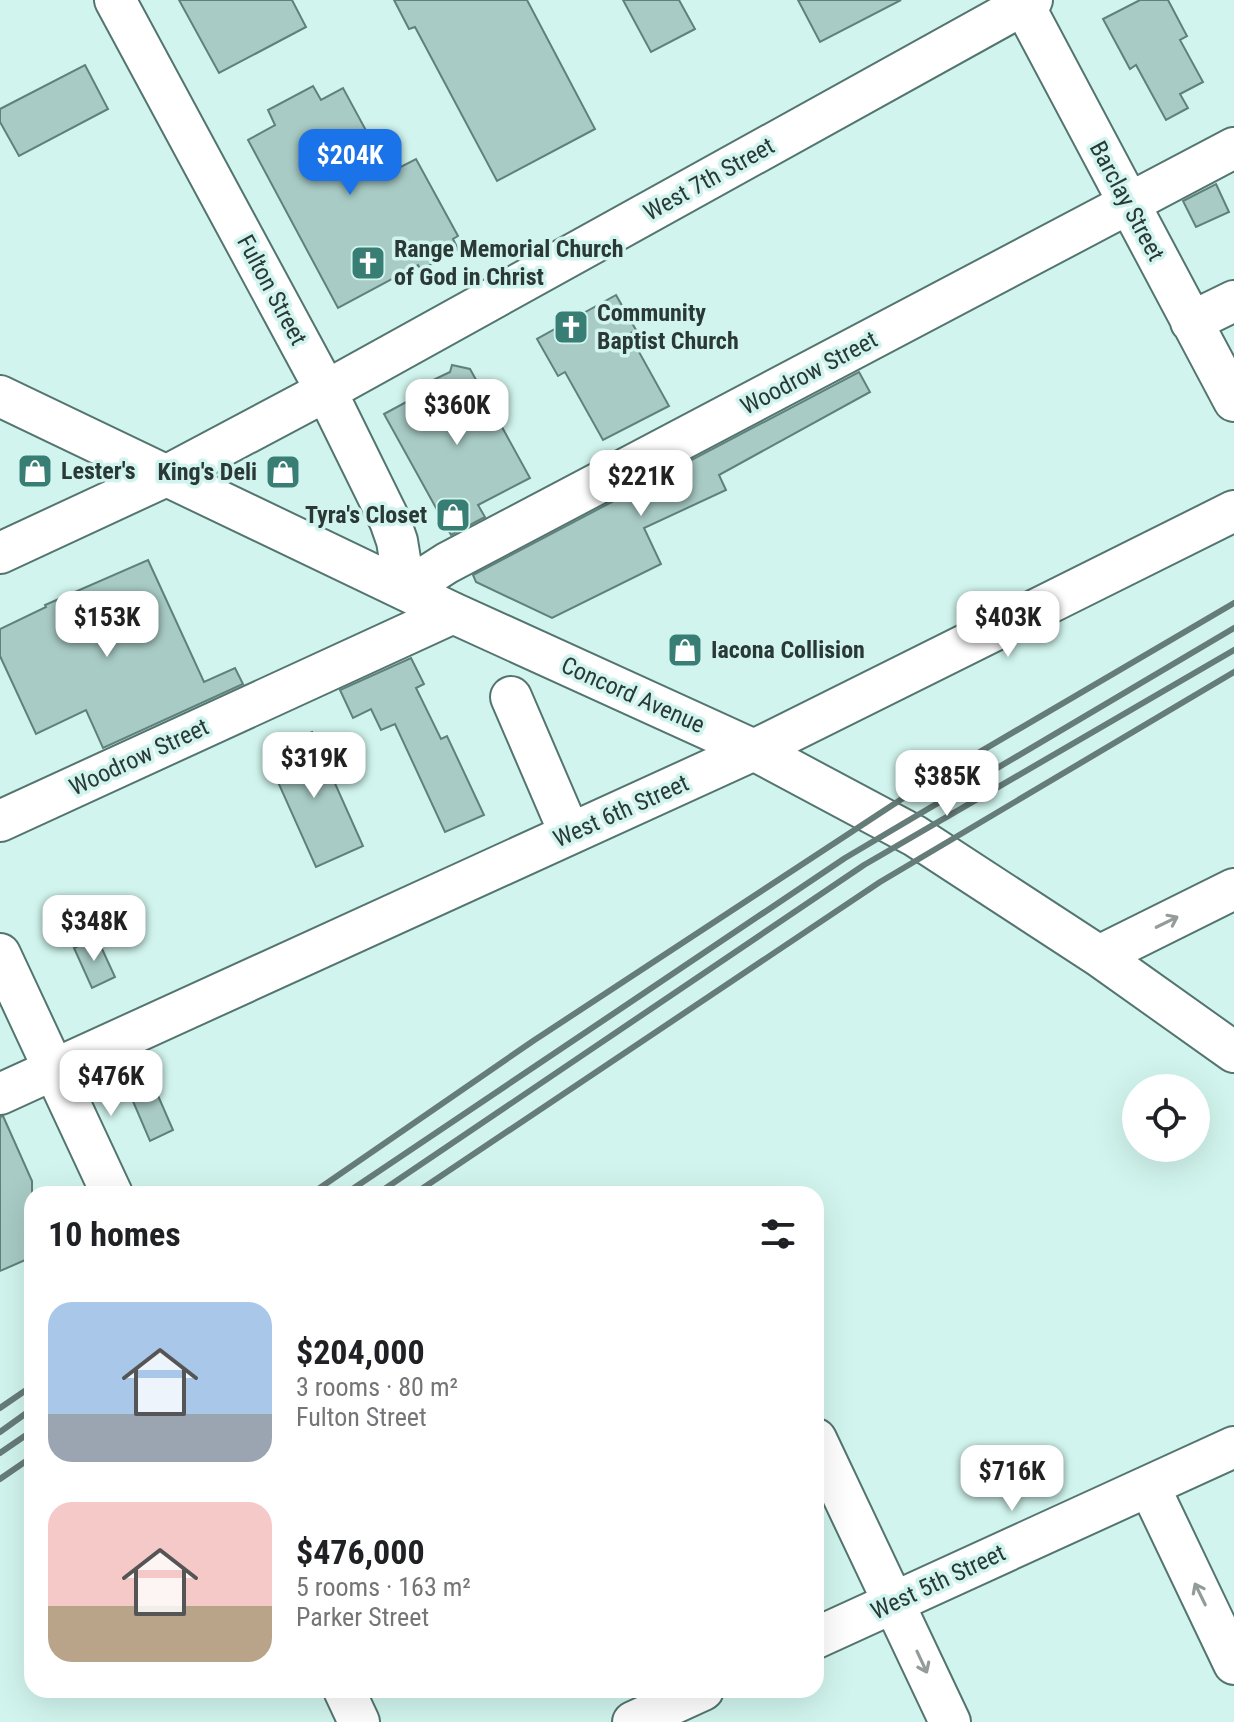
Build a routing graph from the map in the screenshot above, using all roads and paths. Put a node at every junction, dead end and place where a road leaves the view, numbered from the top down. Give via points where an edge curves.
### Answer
1 (115, 0) edge
2 (1026, 2) edge
3 (1234, 148) edge
4 (1129, 204) junction
5 (1234, 301) edge
6 (1191, 322) junction
7 (326, 391) junction
8 (0, 396) edge
9 (1234, 401) edge
10 (166, 476) junction
11 (1234, 511) edge
12 (0, 553) edge
13 (405, 590) junction
14 (453, 613) junction
15 (511, 697) dead end
16 (754, 750) junction
17 (0, 821) edge
18 (570, 834) junction
19 (1234, 889) edge
20 (0, 954) edge
21 (1099, 956) junction
22 (1234, 1052) edge
23 (53, 1070) junction
24 (0, 1094) edge
25 (108, 1186) edge
26 (1234, 1447) edge
27 (824, 1456) edge
28 (1149, 1486) junction
29 (894, 1602) junction
30 (824, 1634) edge
31 (1234, 1664) edge
32 (348, 1698) edge
33 (688, 1698) edge
34 (651, 1718) edge
35 (359, 1722) edge
36 (950, 1722) edge

1 - 7 street, Fulton Street
2 - 4 street, Barclay Street
2 - 7 street, West 7th Street
3 - 4 street, Woodrow Street
4 - 6 street, Barclay Street
4 - 13 street, Woodrow Street
5 - 6 street
6 - 9 street, Barclay Street
7 - 10 street, West 7th Street
7 - 13 street, Fulton Street via 390,521
8 - 10 street, Concord Avenue
10 - 12 street, West 7th Street
10 - 13 street, Concord Avenue
11 - 16 street, West 6th Street
13 - 14 street, Concord Avenue
14 - 16 street, Concord Avenue
14 - 17 street, Woodrow Street
15 - 18 street
16 - 18 street, West 6th Street
16 - 21 street, Concord Avenue via 915,836
18 - 23 street, West 6th Street
21 -> 19 street
20 - 23 street
21 - 22 street, Concord Avenue
23 - 24 street, West 6th Street
23 - 25 street
26 - 28 street, West 5th Street
27 - 29 street
28 - 29 street, West 5th Street
31 -> 28 street
29 - 30 street, West 5th Street
29 -> 36 street
32 - 35 street
33 - 34 street

